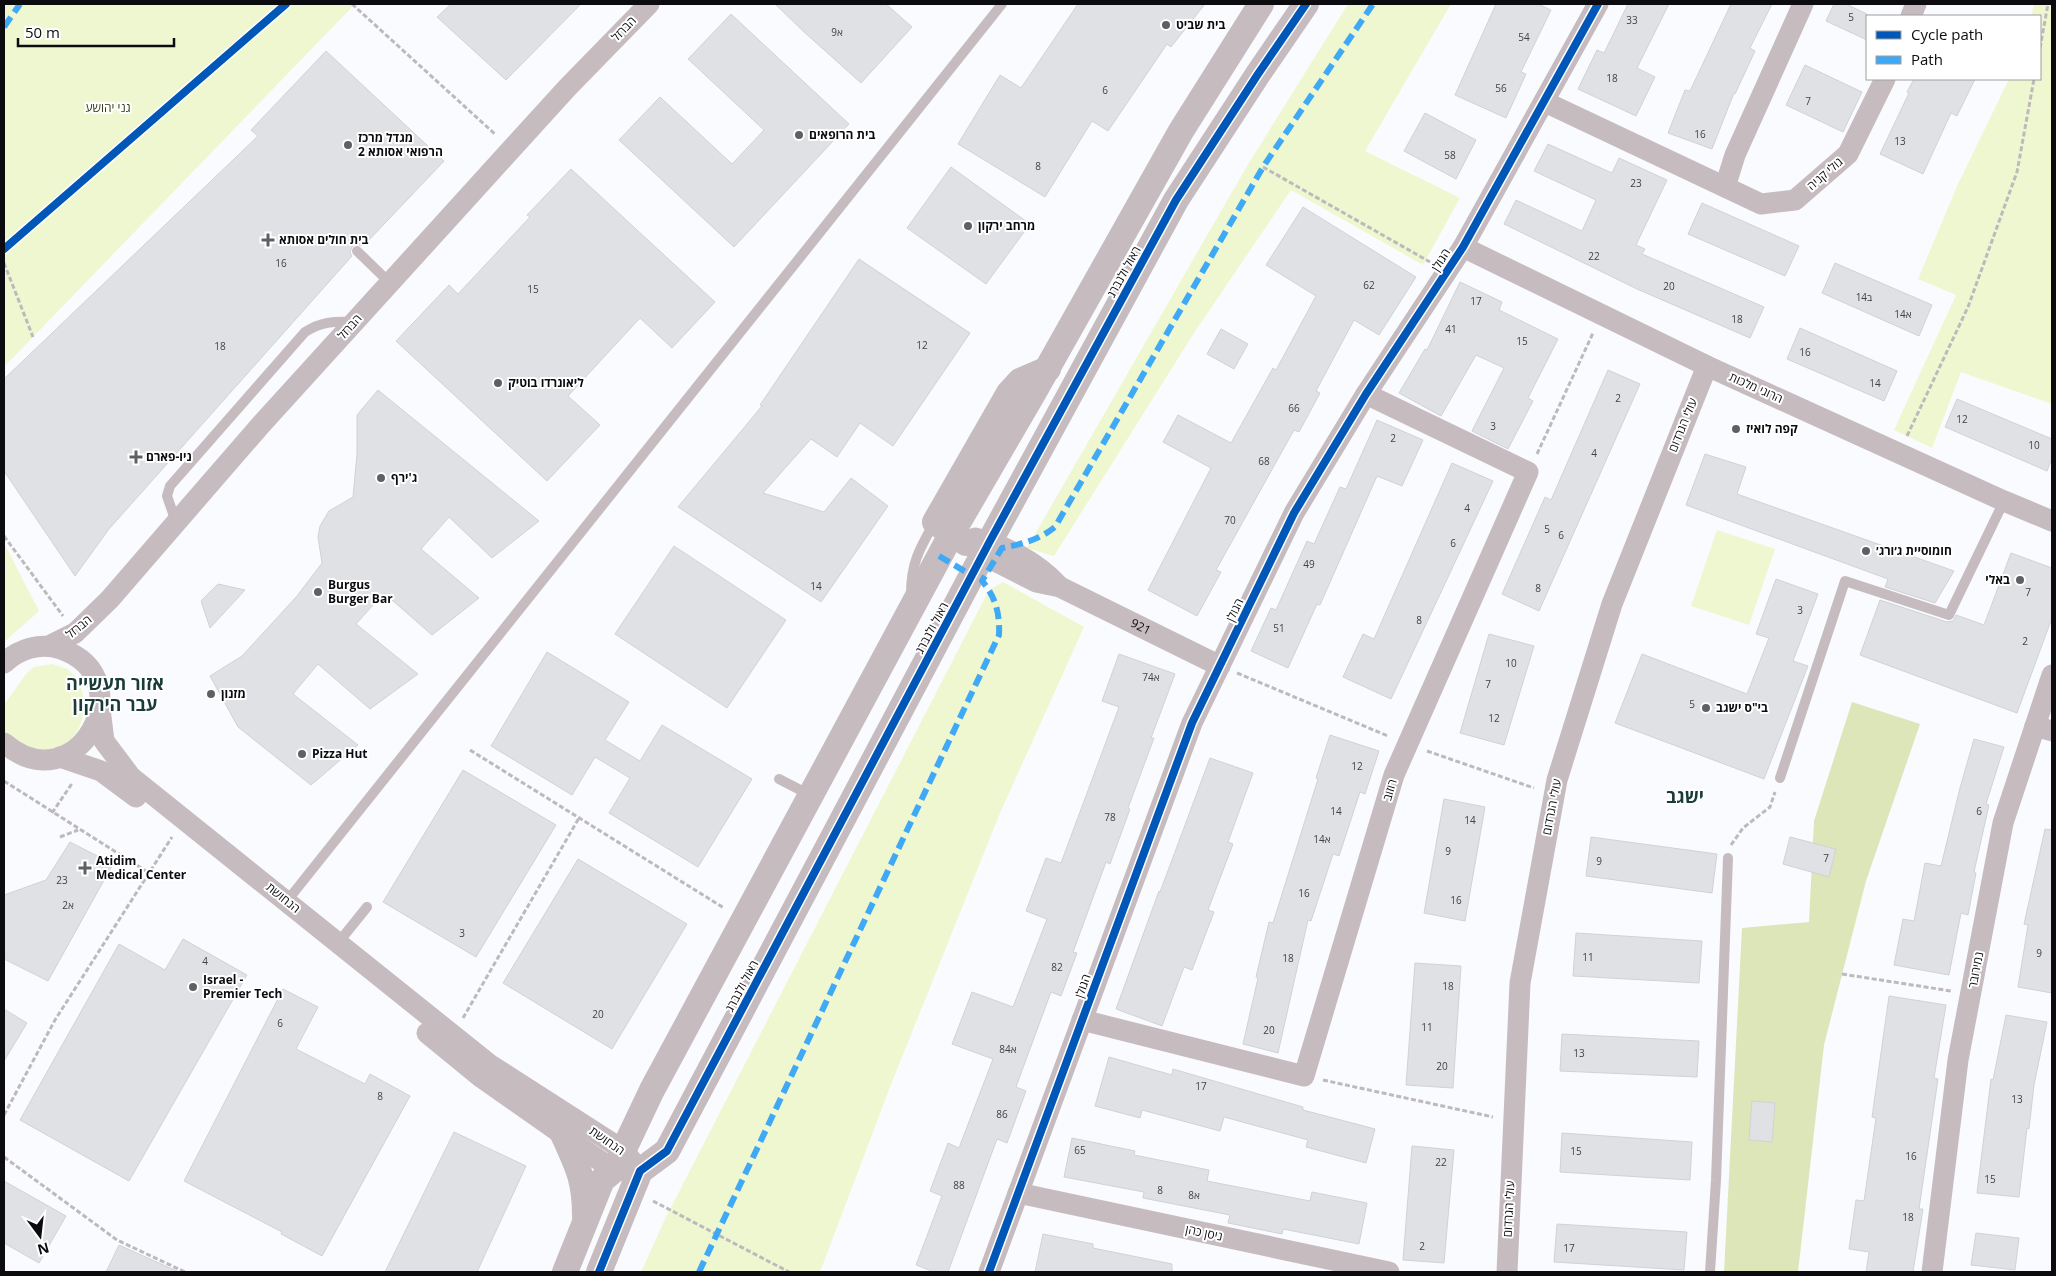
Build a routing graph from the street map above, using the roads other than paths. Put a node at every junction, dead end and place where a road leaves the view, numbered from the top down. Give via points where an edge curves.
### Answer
1 (650, 4) edge
2 (1002, 4) edge
3 (1261, 4) edge
4 (1306, 4) edge
5 (1598, 4) edge
6 (1803, 4) edge
7 (1885, 80) edge
8 (1545, 102) junction
9 (1725, 187) junction
10 (1463, 247) junction
11 (357, 251) dead end
12 (390, 283) junction
13 (353, 322) junction
14 (1707, 366) junction
15 (1366, 394) junction
16 (2004, 501) junction
17 (2052, 521) edge
18 (176, 522) junction
19 (943, 527) junction
20 (986, 548) junction
21 (49, 646) junction
22 (4, 663) edge
23 (1220, 666) junction
24 (2052, 675) edge
25 (100, 709) junction
26 (2044, 729) edge
27 (4, 744) edge
28 (26, 757) junction
29 (60, 757) junction
30 (4, 766) edge
31 (1780, 778) road end
32 (778, 779) dead end
33 (810, 796) junction
34 (1728, 858) road end
35 (286, 901) junction
36 (367, 907) dead end
37 (338, 942) junction
38 (1082, 1020) junction
39 (563, 1134) junction
40 (619, 1160) junction
41 (640, 1171) junction
42 (1018, 1193) junction
43 (585, 1221) junction
44 (565, 1272) edge
45 (600, 1272) edge
46 (989, 1272) edge
47 (1389, 1272) edge
48 (1507, 1272) edge
49 (1710, 1272) edge
50 (1932, 1272) edge

1 - 12 street, הברזל via 567,88
2 - 35 lane
3 - 19 street, ראול ולנברג via 1181,131 1048,369
4 - 20 street, ראול ולנברג via 1176,200
5 - 8 street, הגולן
6 - 9 street via 1735,155
7 - 9 street, גולי קניה via 1848,154 1795,200 1761,204
8 - 9 street, גולי קניה
8 - 10 street, הגולן
10 - 14 street, הרוגי מלכות
10 - 15 street, הגולן
11 - 12 lane
12 - 13 street, הברזל
13 - 18 street, הברזל
13 - 18 lane via 317,324 305,332 170,486 167,496
14 - 16 street, הרוגי מלכות
14 - 48 street, עולי הגרדום via 1612,604 1557,780 1520,983
15 - 23 street, הגולן via 1294,513
15 - 38 street, רוזוב via 1528,472 1394,775 1304,1076
16 - 17 street, הרוגי מלכות
16 - 31 lane via 1949,615 1845,580
18 - 21 street, הברזל via 109,600 75,633
19 - 20 street
19 - 33 street, ראול ולנברג via 911,609
20 - 23 street, 921 via 1036,582 1060,587
20 - 41 street, ראול ולנברג via 667,1151
21 - 22 street via 29,648
21 - 25 street, הנחושת via 75,656 88,667 99,691
23 - 38 street, הגולן via 1192,723
24 - 26 street, נמירובר
25 - 29 street via 90,736 76,749
25 - 35 street, הנחושת via 104,741 132,777
26 - 50 street, נמירובר via 2003,823 1958,1060
27 - 28 street
28 - 29 street via 43,760
28 - 30 street
29 - 39 street, הנחושת via 101,770 482,1078
32 - 33 lane
33 - 40 street, ראול ולנברג via 652,1090
34 - 49 lane
35 - 37 street, הנחושת
36 - 37 lane
37 - 40 street, הנחושת via 489,1064
38 - 42 street, הגולן
39 - 40 street, הנחושת
39 - 43 street via 579,1168 585,1191
40 - 41 street, הנחושת
40 - 43 street, ראול ולנברג via 602,1180
41 - 45 street
42 - 46 street, הגולן
42 - 47 street, ניסן כהן
43 - 44 street, ראול ולנברג

